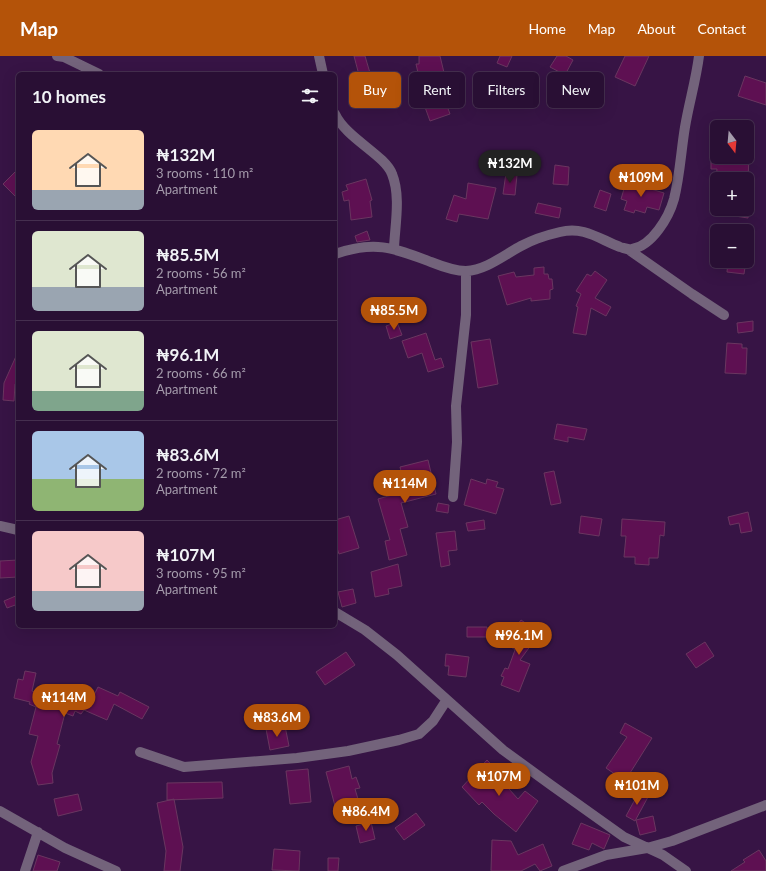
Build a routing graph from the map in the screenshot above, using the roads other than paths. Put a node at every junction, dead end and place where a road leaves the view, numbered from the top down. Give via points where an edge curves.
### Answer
1 (56, 56) edge
2 (319, 56) edge
3 (699, 56) edge
4 (95, 72) edge
5 (323, 72) edge
6 (337, 117) edge
7 (394, 248) junction
8 (629, 250) junction
9 (337, 253) edge
10 (466, 271) junction
11 (724, 315) dead end
12 (453, 497) dead end
13 (0, 526) edge
14 (16, 530) edge
15 (337, 613) edge
16 (446, 701) junction
17 (140, 752) dead end
18 (766, 805) edge
19 (0, 811) edge
20 (38, 832) junction
21 (647, 848) junction
22 (102, 868) edge
23 (25, 871) edge
24 (116, 871) edge
25 (563, 871) edge
26 (686, 871) edge

1 - 4 street via 64,57
2 - 5 street
3 - 8 street via 674,200 650,241
6 - 7 street via 348,132 381,160 392,173 395,187
7 - 9 street via 379,246
7 - 10 street via 441,266
8 - 10 street via 588,232 561,232
8 - 11 street
10 - 12 street via 466,315 456,406 457,442
13 - 14 street
15 - 16 street via 398,655
16 - 17 street via 433,721 419,734 348,750 296,758 184,767
16 - 21 street via 503,750 624,837
18 - 21 street
19 - 20 street
20 - 22 street
20 - 23 street
21 - 25 street via 606,855
21 - 26 street via 663,855
22 - 24 street

